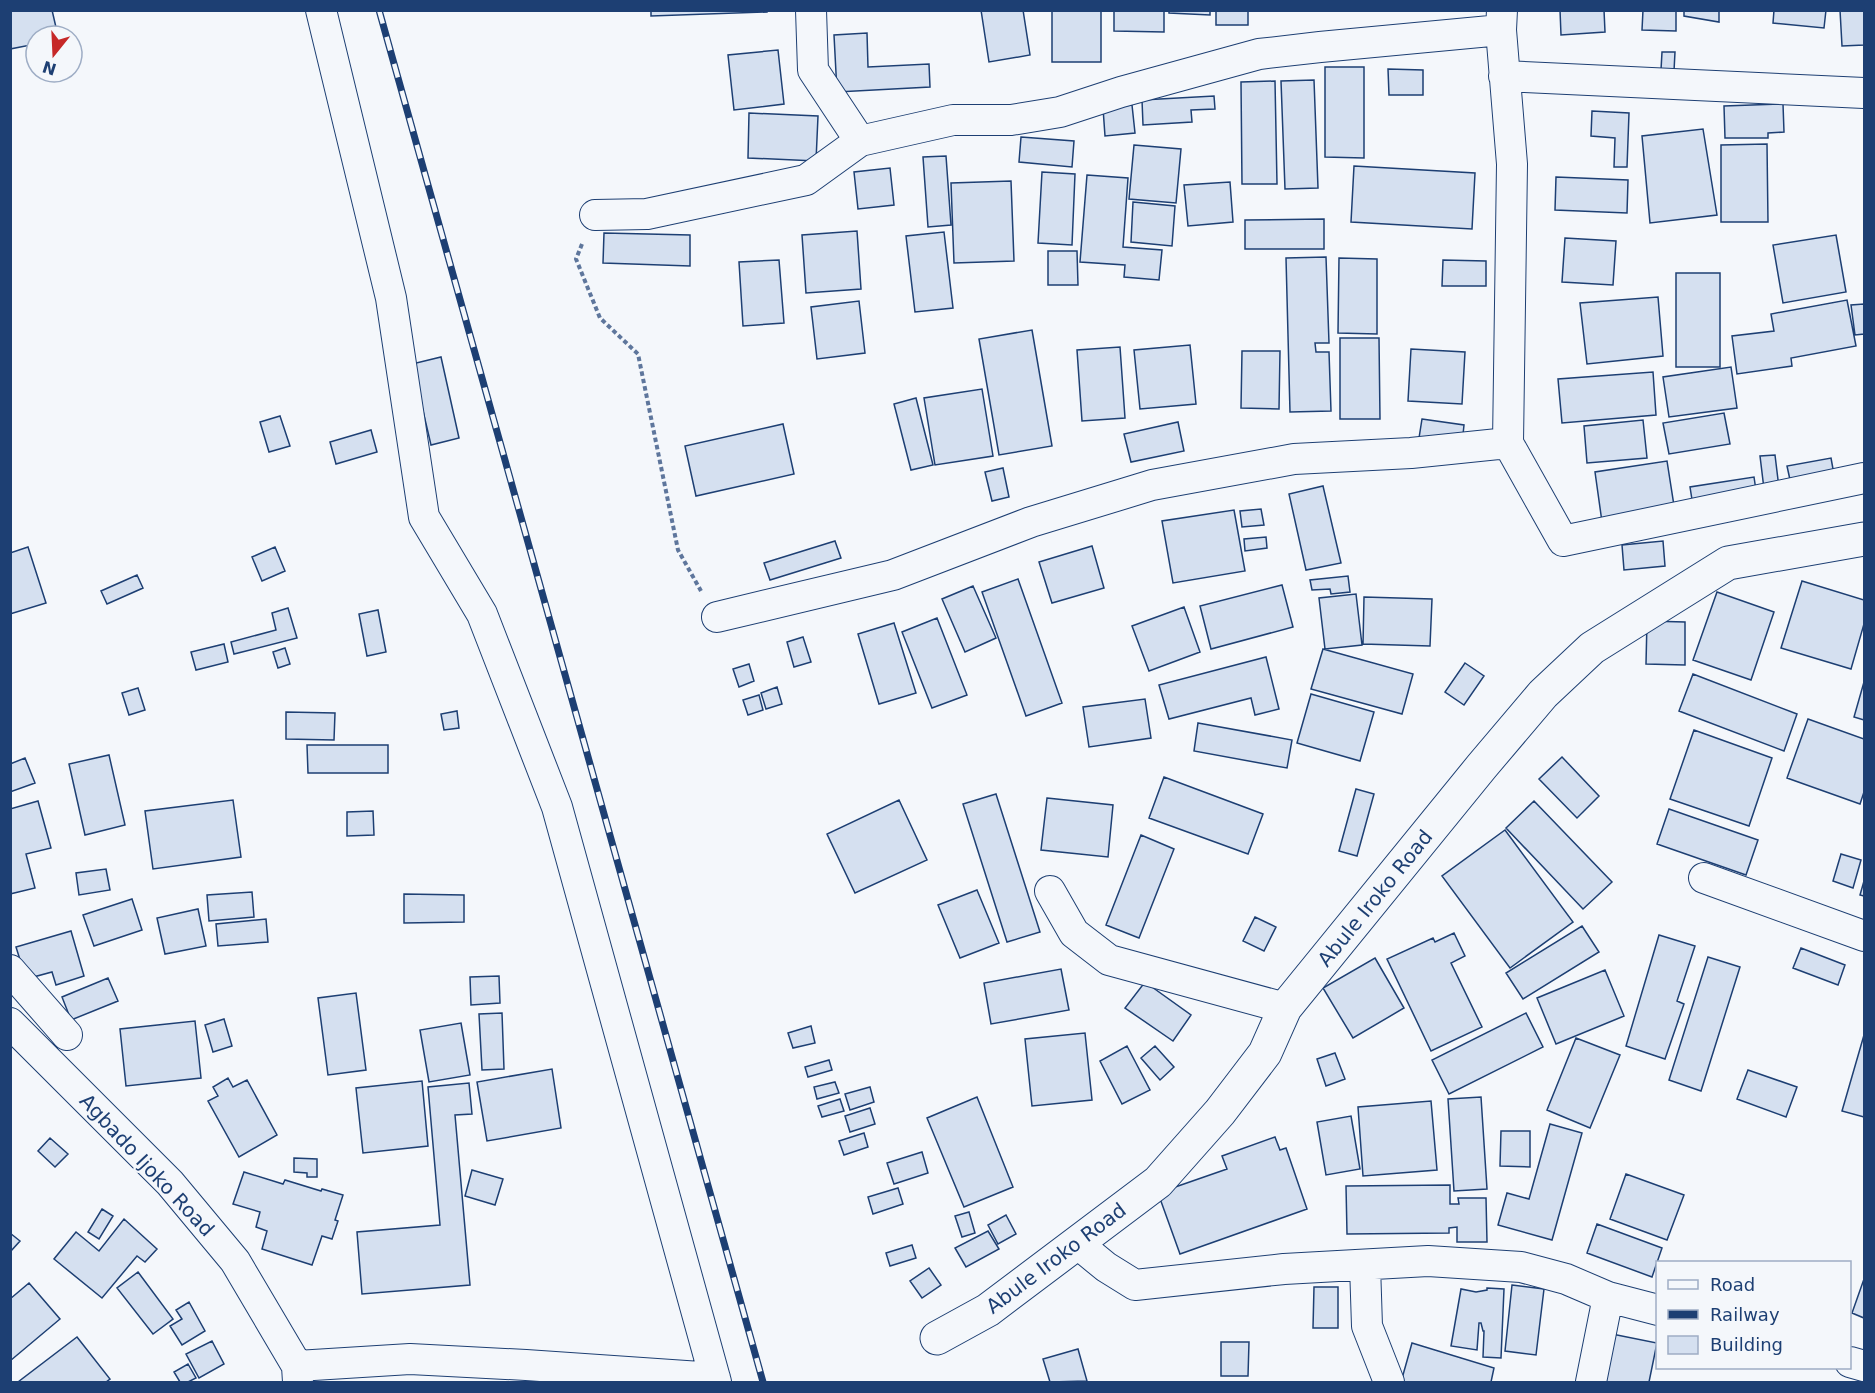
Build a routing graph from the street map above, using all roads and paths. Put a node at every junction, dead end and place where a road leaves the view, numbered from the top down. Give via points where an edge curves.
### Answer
1 (321, 10) edge
2 (811, 10) edge
3 (1502, 20) edge
4 (1504, 76) junction
5 (1864, 93) edge
6 (860, 141) junction
7 (595, 215) joint
8 (1508, 443) junction
9 (1864, 478) edge
10 (1864, 539) edge
11 (717, 618) joint
12 (1704, 878) dead end
13 (1050, 891) dead end
14 (1864, 936) edge
15 (10, 970) edge
16 (1285, 1008) junction
17 (10, 1023) edge
18 (67, 1035) dead end
19 (1078, 1244) junction
20 (1365, 1265) junction
21 (1608, 1297) junction
22 (1656, 1309) edge
23 (937, 1338) dead end
24 (297, 1374) edge
25 (715, 1380) edge
26 (1389, 1383) edge
27 (1591, 1383) edge

1 - 25 street via 391,298 424,517 482,615 558,807
2 - 6 street via 813,70
3 - 4 street
3 - 6 street via 1259,54 1060,112 1011,120 953,120
4 - 5 street
4 - 8 street via 1512,164
6 - 7 street via 807,180 647,214
7 - 11 path via 576,259 600,318 638,354 678,550
8 - 9 street via 1563,542
8 - 11 street via 1294,459 1152,485 1031,522 894,575
10 - 16 street, Abule Iroko Road via 1728,563 1592,648 1543,694
12 - 14 street
13 - 16 street via 1074,933 1109,960
15 - 18 street
16 - 19 street, Abule Iroko Road via 1264,1053 1220,1112 1158,1182
17 - 24 street, Agbado Ijoko Road via 178,1192 236,1261
19 - 20 street via 1136,1285 1284,1269
19 - 23 street, Abule Iroko Road via 988,1310
20 - 21 street via 1428,1262 1521,1267 1566,1279
20 - 26 street via 1367,1326
21 - 22 street
21 - 27 street
24 - 25 street via 410,1359

